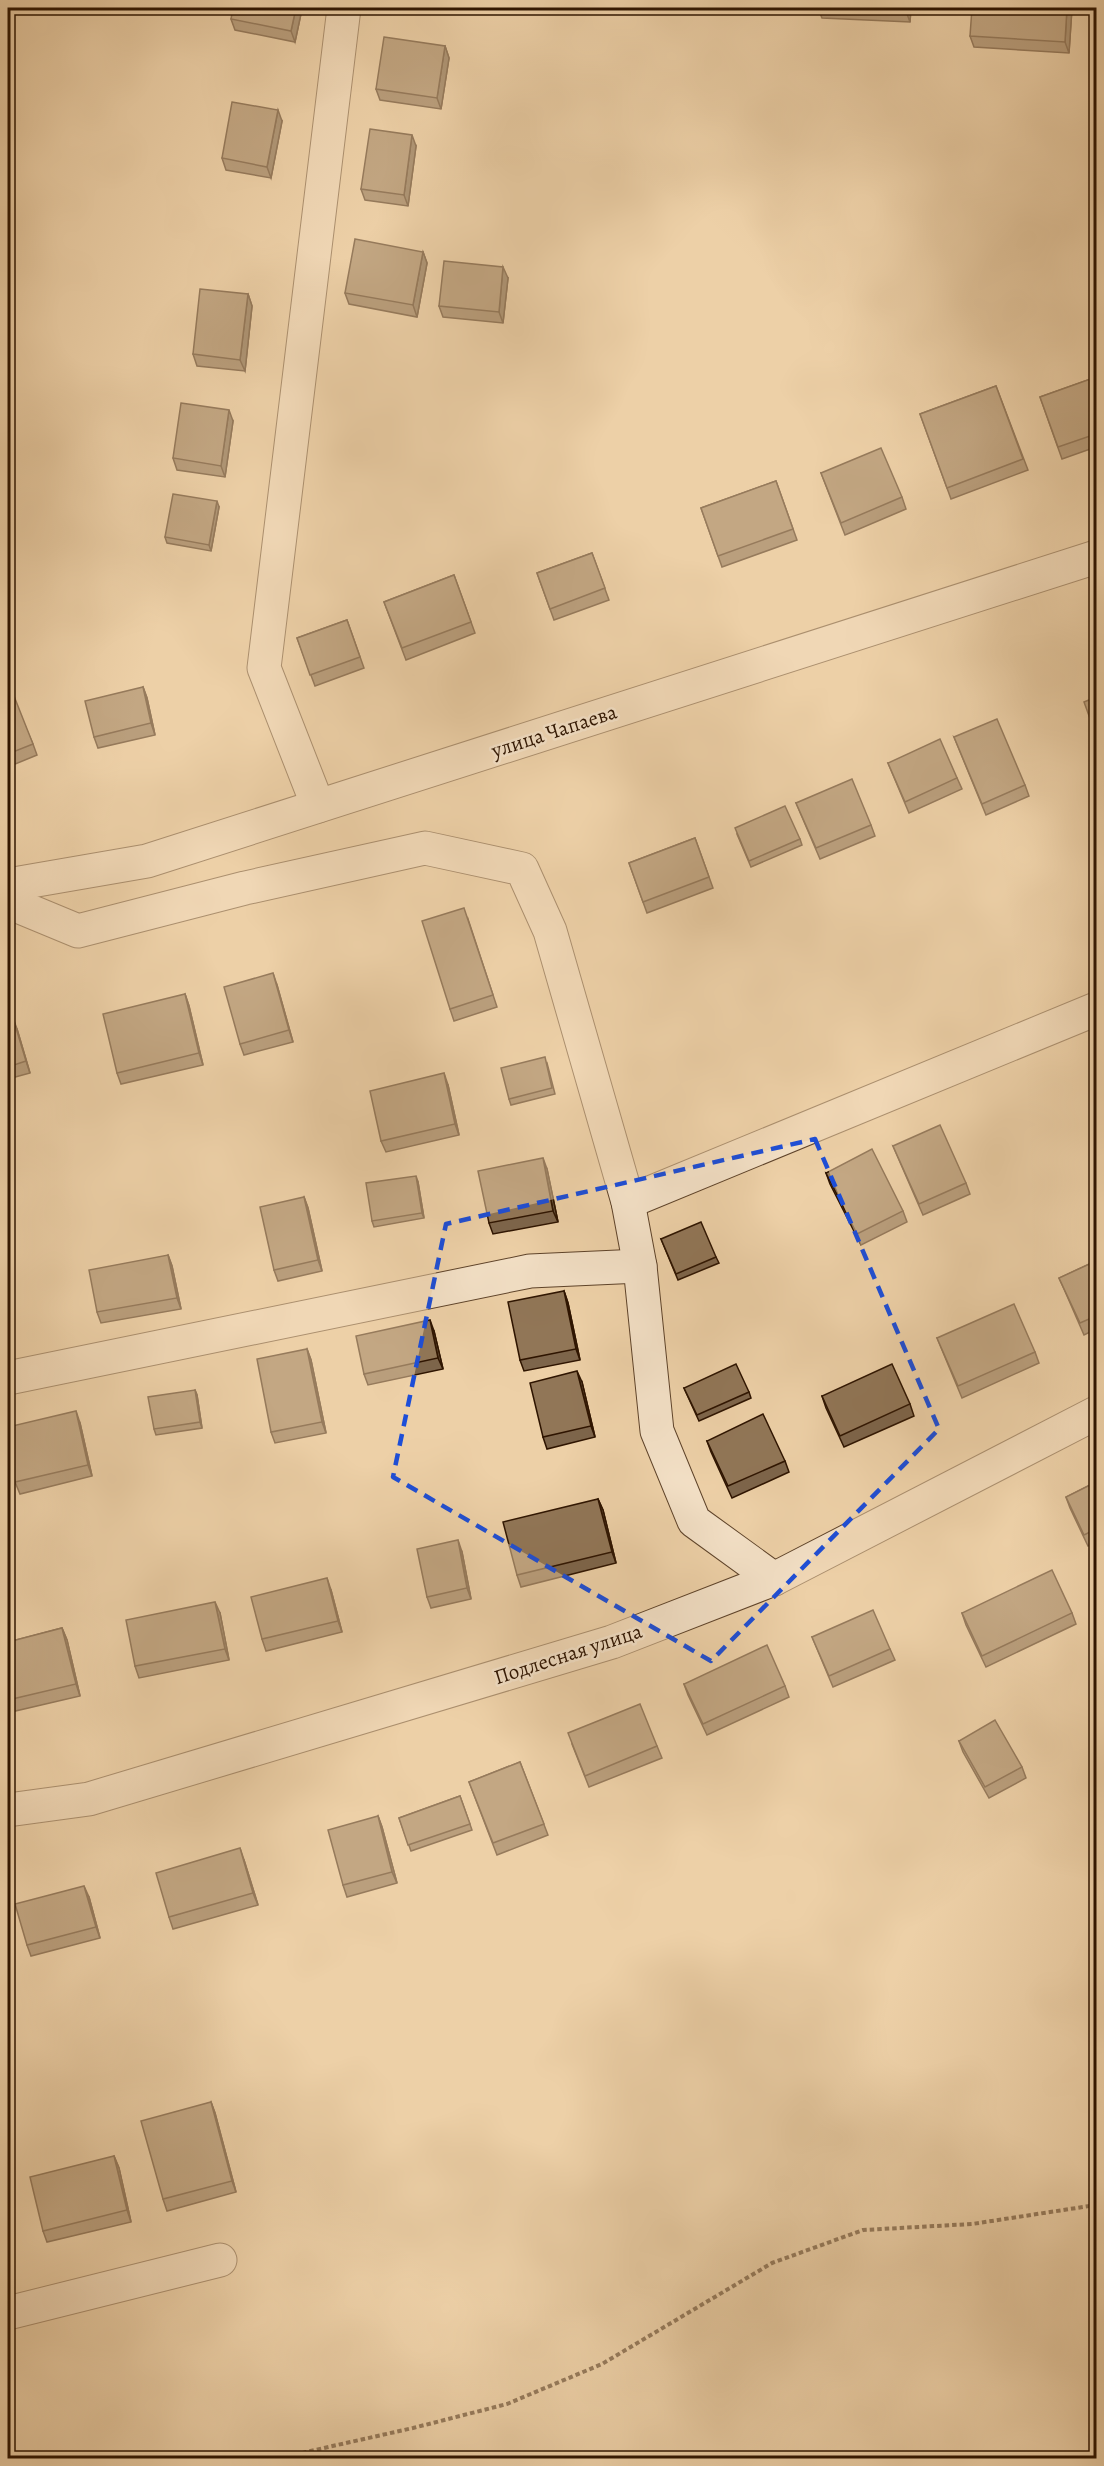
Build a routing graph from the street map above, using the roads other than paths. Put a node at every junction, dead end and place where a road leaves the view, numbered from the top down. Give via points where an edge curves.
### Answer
1 (344, 8) edge
2 (1096, 557) edge
3 (318, 806) junction
4 (8, 885) edge
5 (8, 902) edge
6 (1096, 1009) edge
7 (628, 1202) junction
8 (640, 1266) junction
9 (8, 1378) edge
10 (1096, 1413) edge
11 (774, 1579) junction
12 (8, 1810) edge
13 (220, 2260) dead end
14 (8, 2313) edge

1 - 3 street via 264,668
2 - 3 street, улица Чапаева
3 - 4 street, улица Чапаева via 147,861
5 - 7 street via 78,931 425,848 522,869 550,931
6 - 7 street
7 - 8 street
8 - 9 street via 530,1271
8 - 11 street via 657,1431 694,1521
10 - 11 street, Подлесная улица
11 - 12 street, Подлесная улица via 589,1649 89,1799
13 - 14 street

